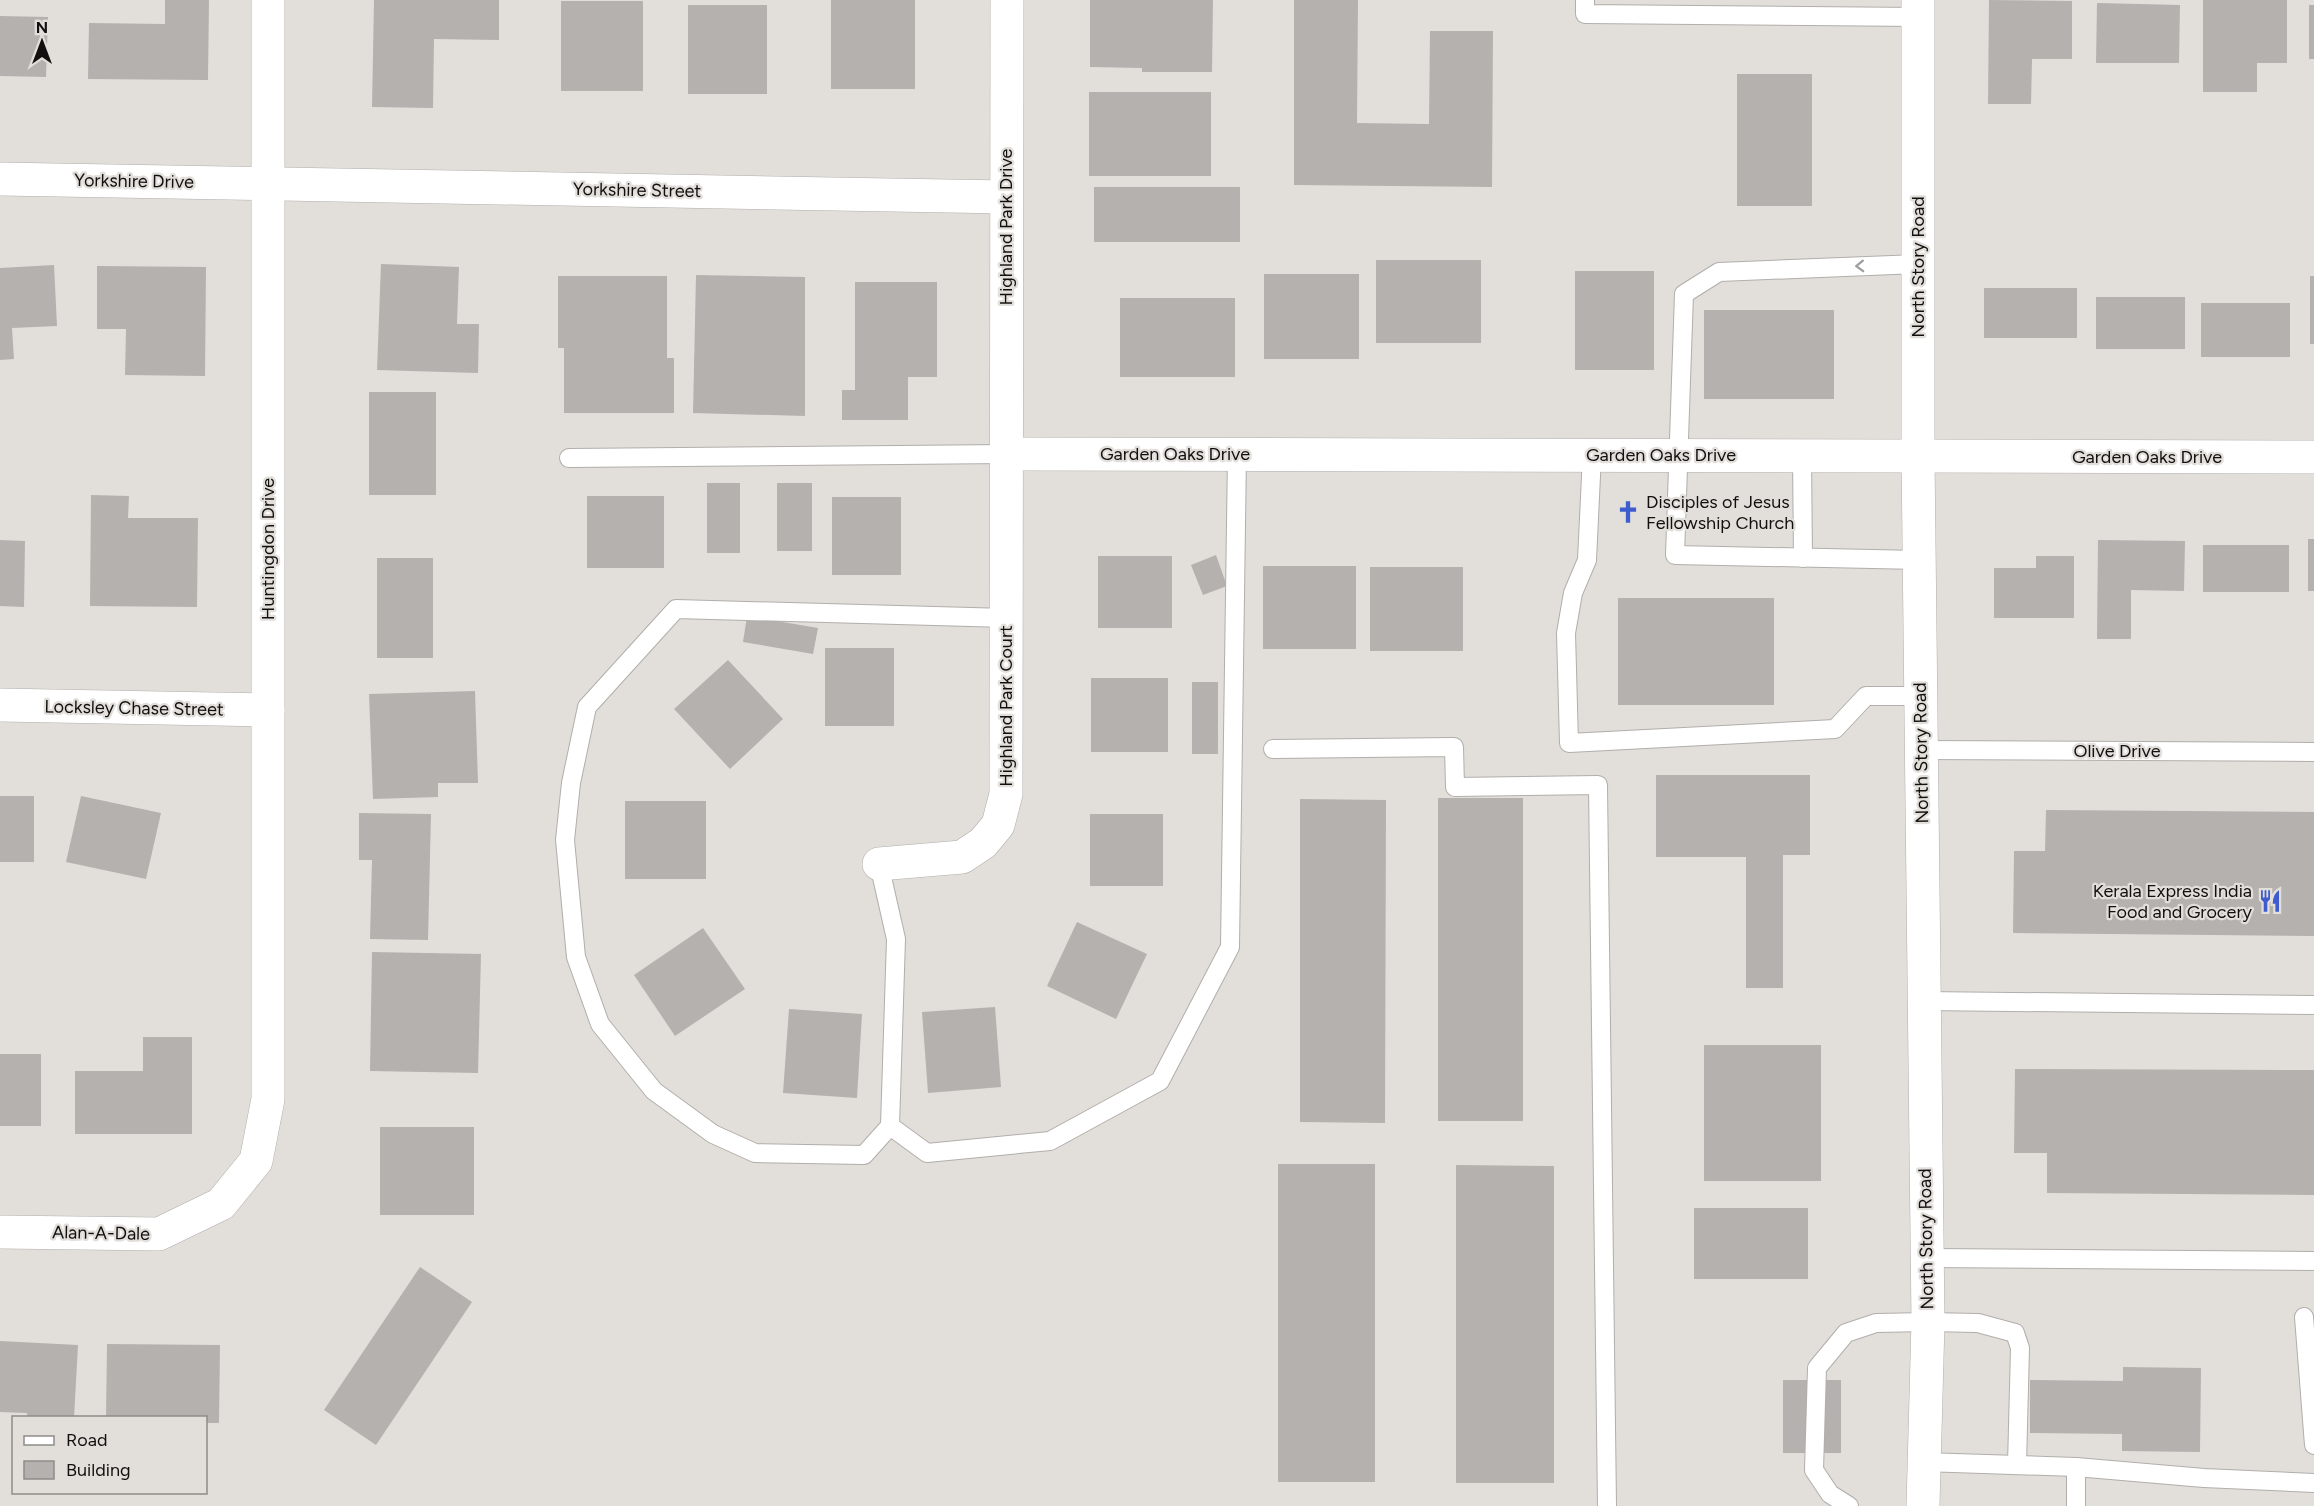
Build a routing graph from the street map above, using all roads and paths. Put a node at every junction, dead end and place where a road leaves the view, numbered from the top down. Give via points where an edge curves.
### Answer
1 (268, 0) edge
2 (1007, 0) edge
3 (1585, 0) edge
4 (1918, 8) edge
5 (0, 179) edge
6 (268, 183) junction
7 (1006, 197) junction
8 (1918, 264) junction
9 (1007, 453) junction
10 (1238, 454) junction
11 (1592, 455) junction
12 (1678, 455) junction
13 (1802, 455) junction
14 (1918, 456) junction
15 (2314, 457) edge
16 (569, 458) dead end
17 (1803, 558) junction
18 (1919, 560) junction
19 (1007, 618) junction
20 (1920, 696) junction
21 (0, 705) edge
22 (268, 710) junction
23 (1273, 749) dead end
24 (1921, 750) junction
25 (2314, 752) edge
26 (879, 864) joint
27 (1923, 1002) junction
28 (2314, 1005) edge
29 (268, 1099) joint
30 (890, 1126) junction
31 (0, 1232) edge
32 (1926, 1258) junction
33 (2314, 1261) edge
34 (2304, 1317) dead end
35 (1928, 1322) junction
36 (2314, 1445) edge
37 (1923, 1462) junction
38 (2017, 1465) junction
39 (2076, 1467) junction
40 (2314, 1483) edge
41 (1607, 1506) edge
42 (1849, 1506) edge
43 (1923, 1506) edge
44 (2076, 1506) edge

1 - 6 street, Huntingdon Drive
2 - 7 street, Highland Park Drive
3 - 4 lane via 1585,14
4 - 8 street, North Story Road
5 - 6 street, Yorkshire Drive
6 - 7 street, Yorkshire Street
6 - 22 street, Huntingdon Drive
7 - 9 street, Highland Park Drive
8 -> 12 lane via 1719,272 1684,294
8 - 14 street, North Story Road
9 - 10 street, Garden Oaks Drive
9 - 16 lane
9 - 19 street, Highland Park Court
10 - 11 street, Garden Oaks Drive
10 - 30 lane via 1230,947 1160,1081 1050,1141 927,1153
11 - 12 street, Garden Oaks Drive
11 - 20 lane via 1587,560 1574,593 1566,633 1569,743 1835,729 1866,696
12 - 13 street, Garden Oaks Drive
12 - 17 lane via 1676,555
13 - 14 street, Garden Oaks Drive
13 - 17 lane
14 - 15 street, Garden Oaks Drive
14 - 18 street, North Story Road
17 - 18 lane
18 - 20 street, North Story Road
19 - 26 street, Highland Park Court via 1006,794 998,825 983,843 962,857
19 - 30 lane via 676,609 587,706 571,783 565,840 576,957 600,1024 654,1091 713,1134 755,1153 864,1155
20 - 24 street, North Story Road
21 - 22 street, Locksley Chase Street
22 - 29 street, Huntingdon Drive
23 - 41 lane via 1454,747 1455,787 1598,785
24 - 25 lane, Olive Drive
24 - 27 street, North Story Road
26 - 30 lane via 896,939
27 - 28 lane
27 - 32 street, North Story Road
29 - 31 street, Alan-A-Dale via 256,1161 221,1204 159,1234
32 - 33 lane
32 - 35 street, North Story Road
34 - 36 lane
35 - 37 street, North Story Road
35 - 38 lane via 1978,1323 2015,1333 2020,1348
35 - 42 lane via 1876,1323 1846,1333 1817,1368 1814,1470 1830,1494
37 - 38 lane
37 - 43 street, North Story Road
38 - 39 lane
39 - 40 lane
39 - 44 lane

